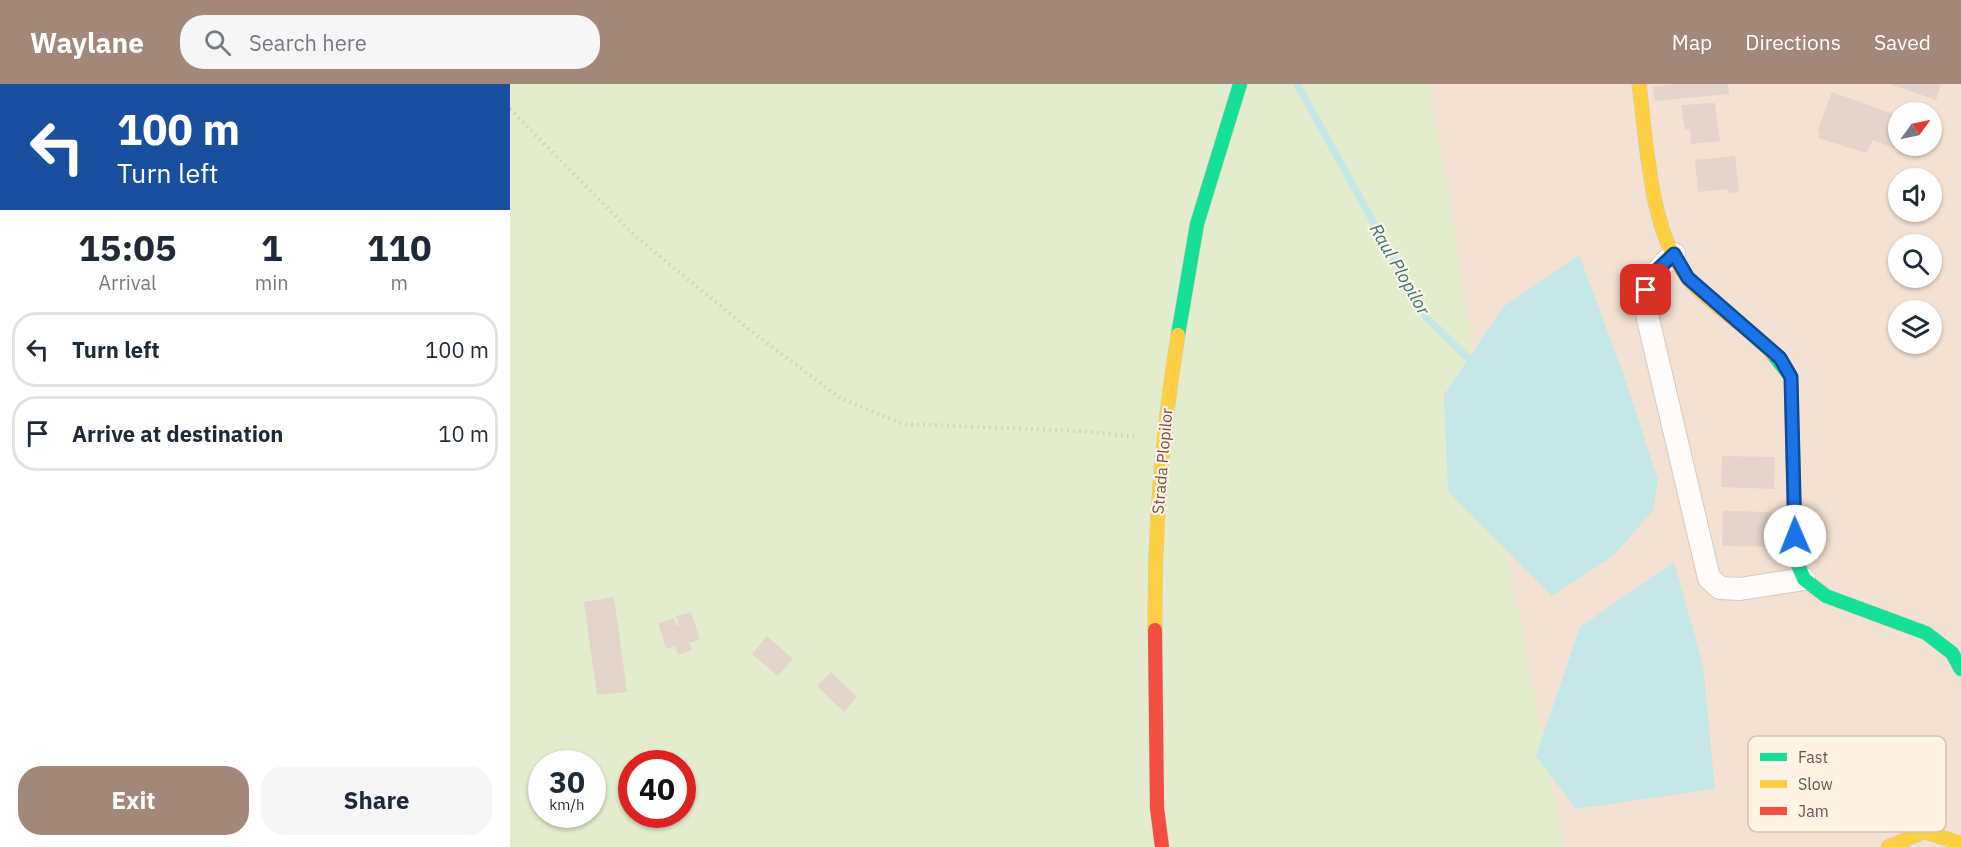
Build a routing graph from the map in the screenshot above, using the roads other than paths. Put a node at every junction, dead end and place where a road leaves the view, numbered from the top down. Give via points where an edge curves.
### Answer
1 (1240, 84) edge
2 (1639, 84) edge
3 (1674, 254) junction
4 (1804, 579) junction
5 (1961, 669) edge
6 (1922, 832) edge
7 (1935, 832) edge
8 (1961, 843) edge
9 (1162, 847) edge
10 (1888, 847) edge

1 - 9 street, Strada Plopilor via 1197,224 1168,395 1154,558 1157,808
2 - 3 street via 1660,214
3 - 4 street via 1688,278 1780,358 1791,377 1795,558
3 - 4 street via 1653,274 1646,290 1648,319 1709,578 1720,588 1740,589
4 - 5 street via 1826,596 1926,633 1952,653
6 - 10 street
7 - 8 street

